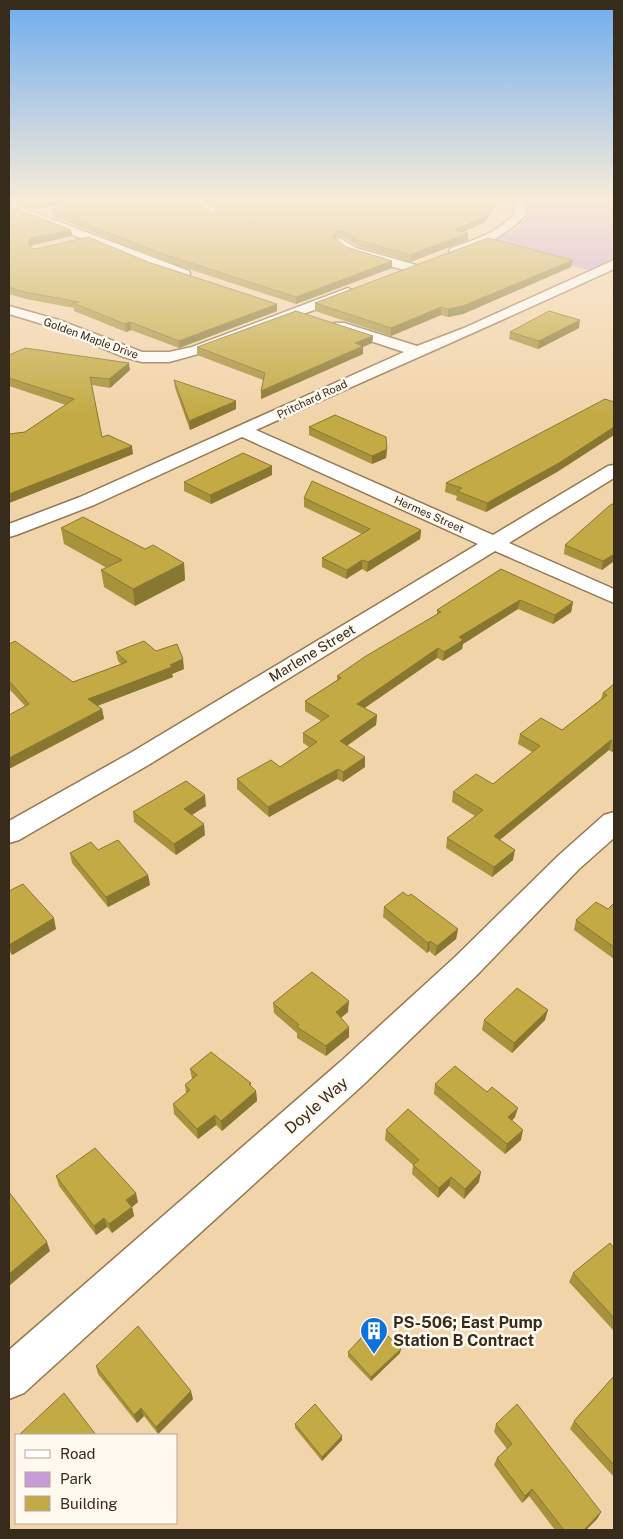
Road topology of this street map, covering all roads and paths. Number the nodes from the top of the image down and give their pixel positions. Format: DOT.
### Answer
graph roads {
  1 [pos="178,272"];
  2 [pos="401,272"];
  3 [pos="597,272"];
  4 [pos="390,276"];
  5 [pos="200,280"];
  6 [pos="363,286"];
  7 [pos="279,306"];
  8 [pos="9,310"];
  9 [pos="296,311"];
  10 [pos="417,351"];
  11 [pos="243,431"];
  12 [pos="614,470"];
  13 [pos="9,531"];
  14 [pos="494,543"];
  15 [pos="614,598"];
  16 [pos="614,822"];
  17 [pos="9,833"];
  18 [pos="9,1378"];
  1 -- 5 [label="street"];
  2 -- 4 [label="street"];
  3 -- 10 [label="street, Pritchard Road"];
  6 -- 9 [label="street, Golden Maple Drive"];
  7 -- 9 [label="street"];
  8 -- 9 [label="street, Golden Maple Drive"];
  9 -- 10 [label="street"];
  10 -- 11 [label="street, Pritchard Road"];
  11 -- 13 [label="street, Pritchard Road"];
  11 -- 14 [label="street, Hermes Street"];
  12 -- 14 [label="street, Marlene Street"];
  14 -- 15 [label="street, Hermes Street"];
  14 -- 17 [label="street, Marlene Street"];
  16 -- 18 [label="street, Doyle Way"];
}
